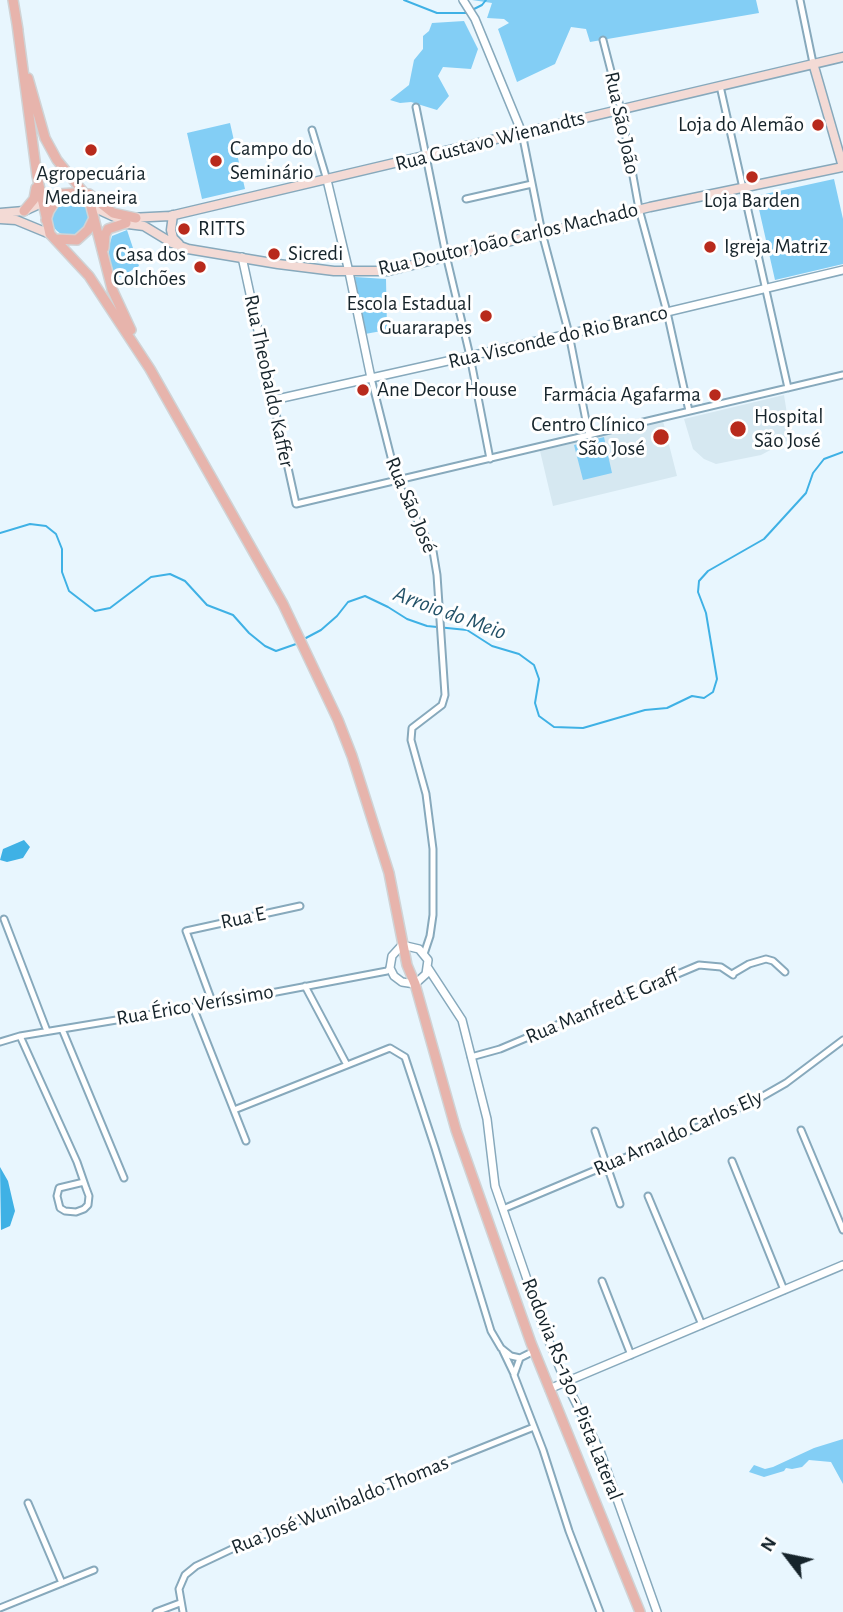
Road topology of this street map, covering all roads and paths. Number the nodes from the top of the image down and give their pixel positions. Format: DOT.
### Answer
graph roads {
  1 [pos="13,0"];
  2 [pos="800,0"];
  3 [pos="465,3"];
  4 [pos="17,24"];
  5 [pos="603,40"];
  6 [pos="843,57"];
  7 [pos="813,63"];
  8 [pos="720,86"];
  9 [pos="416,107"];
  10 [pos="621,110"];
  11 [pos="312,130"];
  12 [pos="522,133"];
  13 [pos="426,156"];
  14 [pos="843,167"];
  15 [pos="68,174"];
  16 [pos="37,176"];
  17 [pos="327,180"];
  18 [pos="532,184"];
  19 [pos="744,189"];
  20 [pos="60,194"];
  21 [pos="466,199"];
  22 [pos="42,204"];
  23 [pos="91,206"];
  24 [pos="639,209"];
  25 [pos="24,211"];
  26 [pos="173,215"];
  27 [pos="3,216"];
  28 [pos="94,218"];
  29 [pos="46,220"];
  30 [pos="132,222"];
  31 [pos="97,231"];
  32 [pos="542,233"];
  33 [pos="53,237"];
  34 [pos="77,240"];
  35 [pos="182,247"];
  36 [pos="446,255"];
  37 [pos="242,257"];
  38 [pos="104,263"];
  39 [pos="843,271"];
  40 [pos="349,272"];
  41 [pos="767,288"];
  42 [pos="667,313"];
  43 [pos="569,334"];
  44 [pos="470,356"];
  45 [pos="150,369"];
  46 [pos="843,375"];
  47 [pos="371,378"];
  48 [pos="789,388"];
  49 [pos="273,400"];
  50 [pos="689,411"];
  51 [pos="589,436"];
  52 [pos="490,459"];
  53 [pos="397,481"];
  54 [pos="300,906"];
  55 [pos="4,919"];
  56 [pos="402,945"];
  57 [pos="425,954"];
  58 [pos="390,968"];
  59 [pos="428,968"];
  60 [pos="785,972"];
  61 [pos="415,984"];
  62 [pos="305,986"];
  63 [pos="213,1004"];
  64 [pos="192,1007"];
  65 [pos="62,1029"];
  66 [pos="47,1031"];
  67 [pos="20,1036"];
  68 [pos="843,1040"];
  69 [pos="0,1042"];
  70 [pos="471,1057"];
  71 [pos="347,1065"];
  72 [pos="234,1110"];
  73 [pos="801,1130"];
  74 [pos="595,1131"];
  75 [pos="246,1141"];
  76 [pos="732,1161"];
  77 [pos="607,1165"];
  78 [pos="124,1178"];
  79 [pos="84,1182"];
  80 [pos="649,1196"];
  81 [pos="620,1204"];
  82 [pos="503,1209"];
  83 [pos="843,1230"];
  84 [pos="843,1265"];
  85 [pos="602,1281"];
  86 [pos="784,1290"];
  87 [pos="702,1325"];
  88 [pos="501,1348"];
  89 [pos="534,1351"];
  90 [pos="631,1355"];
  91 [pos="520,1358"];
  92 [pos="514,1375"];
  93 [pos="565,1381"];
  94 [pos="549,1389"];
  95 [pos="534,1427"];
  96 [pos="28,1503"];
  97 [pos="94,1570"];
  98 [pos="62,1583"];
  99 [pos="180,1603"];
  100 [pos="0,1608"];
  101 [pos="156,1612"];
  102 [pos="183,1612"];
  103 [pos="600,1612"];
  104 [pos="640,1612"];
  105 [pos="657,1612"];
  1 -- 4 [label="main road"];
  2 -- 7 [label="street"];
  3 -- 12 [label="street"];
  4 -- 15 [label="main road"];
  4 -- 16 [label="main road"];
  5 -- 10 [label="street, Rua São João"];
  6 -- 7 [label="main road, Rua Gustavo Wienandts"];
  7 -- 8 [label="main road, Rua Gustavo Wienandts"];
  7 -- 14 [label="main road"];
  8 -- 10 [label="main road, Rua Gustavo Wienandts"];
  8 -- 19 [label="street"];
  9 -- 13 [label="street"];
  10 -- 12 [label="main road, Rua Gustavo Wienandts"];
  10 -- 24 [label="street, Rua São João"];
  11 -- 17 [label="street, Rua São José"];
  12 -- 13 [label="main road, Rua Gustavo Wienandts"];
  12 -- 18 [label="street"];
  13 -- 17 [label="main road, Rua Gustavo Wienandts"];
  13 -- 36 [label="street"];
  14 -- 19 [label="main road, Rua Doutor João Carlos Machado"];
  15 -- 23 [label="main road"];
  15 -- 30 [label="main road"];
  16 -- 22 [label="main road"];
  16 -- 25 [label="main road"];
  17 -- 26 [label="main road, Rua Gustavo Wienandts"];
  17 -- 40 [label="street, Rua São José"];
  18 -- 21 [label="street"];
  18 -- 32 [label="street"];
  19 -- 24 [label="main road, Rua Doutor João Carlos Machado"];
  19 -- 41 [label="street"];
  20 -- 22 [label="main road"];
  20 -- 23 [label="main road"];
  20 -- 29 [label="main road"];
  22 -- 25 [label="main road"];
  22 -- 29 [label="main road"];
  23 -- 28 [label="main road"];
  23 -- 30 [label="main road"];
  24 -- 32 [label="main road, Rua Doutor João Carlos Machado"];
  24 -- 42 [label="street, Rua São João"];
  25 -- 27 [label="main road"];
  26 -- 30 [label="main road, Rua Gustavo Wienandts"];
  26 -- 35 [label="main road"];
  27 -- 33 [label="main road"];
  28 -- 31 [label="main road"];
  28 -- 34 [label="main road"];
  29 -- 33 [label="main road"];
  30 -- 31 [label="main road"];
  30 -- 35 [label="main road, Rua Doutor João Carlos Machado"];
  30 -- 38 [label="main road"];
  31 -- 34 [label="main road"];
  31 -- 38 [label="main road"];
  32 -- 36 [label="main road, Rua Doutor João Carlos Machado"];
  32 -- 43 [label="street"];
  33 -- 34 [label="main road"];
  33 -- 45 [label="main road"];
  35 -- 37 [label="main road, Rua Doutor João Carlos Machado"];
  36 -- 40 [label="main road, Rua Doutor João Carlos Machado"];
  36 -- 44 [label="street"];
  37 -- 40 [label="main road, Rua Doutor João Carlos Machado"];
  37 -- 49 [label="street, Rua Theobaldo Kaffer"];
  38 -- 45 [label="main road"];
  39 -- 41 [label="street, Rua Visconde do Rio Branco"];
  40 -- 47 [label="street, Rua São José"];
  41 -- 42 [label="street, Rua Visconde do Rio Branco"];
  41 -- 48 [label="street"];
  42 -- 43 [label="street, Rua Visconde do Rio Branco"];
  42 -- 50 [label="street, Rua São João"];
  43 -- 44 [label="street, Rua Visconde do Rio Branco"];
  43 -- 51 [label="street"];
  44 -- 47 [label="street, Rua Visconde do Rio Branco"];
  44 -- 52 [label="street"];
  45 -- 56 [label="main road"];
  46 -- 48 [label="street"];
  47 -- 49 [label="street, Rua Visconde do Rio Branco"];
  47 -- 53 [label="street, Rua São José"];
  48 -- 50 [label="street"];
  49 -- 53 [label="street, Rua Theobaldo Kaffer"];
  50 -- 51 [label="street"];
  51 -- 52 [label="street"];
  52 -- 53 [label="street"];
  53 -- 57 [label="street, Rua São José"];
  54 -- 63 [label="street, Rua E"];
  55 -- 66 [label="street"];
  56 -- 57 [label="street"];
  56 -- 58 [label="street"];
  56 -- 61 [label="main road"];
  57 -- 59 [label="street"];
  58 -- 61 [label="street"];
  58 -- 62 [label="street, Rua Érico Veríssimo"];
  59 -- 61 [label="street"];
  59 -- 70 [label="street, Rodovia RS-130 - Pista Lateral"];
  60 -- 70 [label="street, Rua Manfred E Graff"];
  61 -- 89 [label="main road"];
  62 -- 63 [label="street, Rua Érico Veríssimo"];
  62 -- 71 [label="street"];
  63 -- 64 [label="street, Rua Érico Veríssimo"];
  64 -- 65 [label="street, Rua Érico Veríssimo"];
  64 -- 72 [label="street"];
  65 -- 66 [label="street, Rua Érico Veríssimo"];
  65 -- 78 [label="street"];
  66 -- 67 [label="street, Rua Érico Veríssimo"];
  67 -- 69 [label="street, Rua Érico Veríssimo"];
  67 -- 79 [label="street"];
  68 -- 77 [label="street, Rua Arnaldo Carlos Ely"];
  70 -- 82 [label="street, Rodovia RS-130 - Pista Lateral"];
  71 -- 72 [label="street"];
  71 -- 88 [label="street"];
  72 -- 75 [label="street"];
  73 -- 83 [label="street"];
  74 -- 77 [label="street"];
  76 -- 86 [label="street"];
  77 -- 81 [label="street"];
  77 -- 82 [label="street, Rua Arnaldo Carlos Ely"];
  79 -- 79 [label="street"];
  80 -- 87 [label="street"];
  82 -- 93 [label="street, Rodovia RS-130 - Pista Lateral"];
  84 -- 86 [label="street"];
  85 -- 90 [label="street"];
  86 -- 87 [label="street"];
  87 -- 90 [label="street"];
  88 -- 91 [label="street"];
  88 -- 92 [label="street"];
  89 -- 91 [label="street"];
  89 -- 94 [label="main road"];
  90 -- 93 [label="street"];
  91 -- 92 [label="street"];
  92 -- 95 [label="street"];
  93 -- 94 [label="street"];
  93 -- 105 [label="street, Rodovia RS-130 - Pista Lateral"];
  94 -- 104 [label="main road"];
  95 -- 99 [label="street, Rua José Wunibaldo Thomas"];
  95 -- 103 [label="street"];
  96 -- 98 [label="street"];
  97 -- 98 [label="street"];
  98 -- 100 [label="street"];
  99 -- 101 [label="street"];
  99 -- 102 [label="street"];
}
